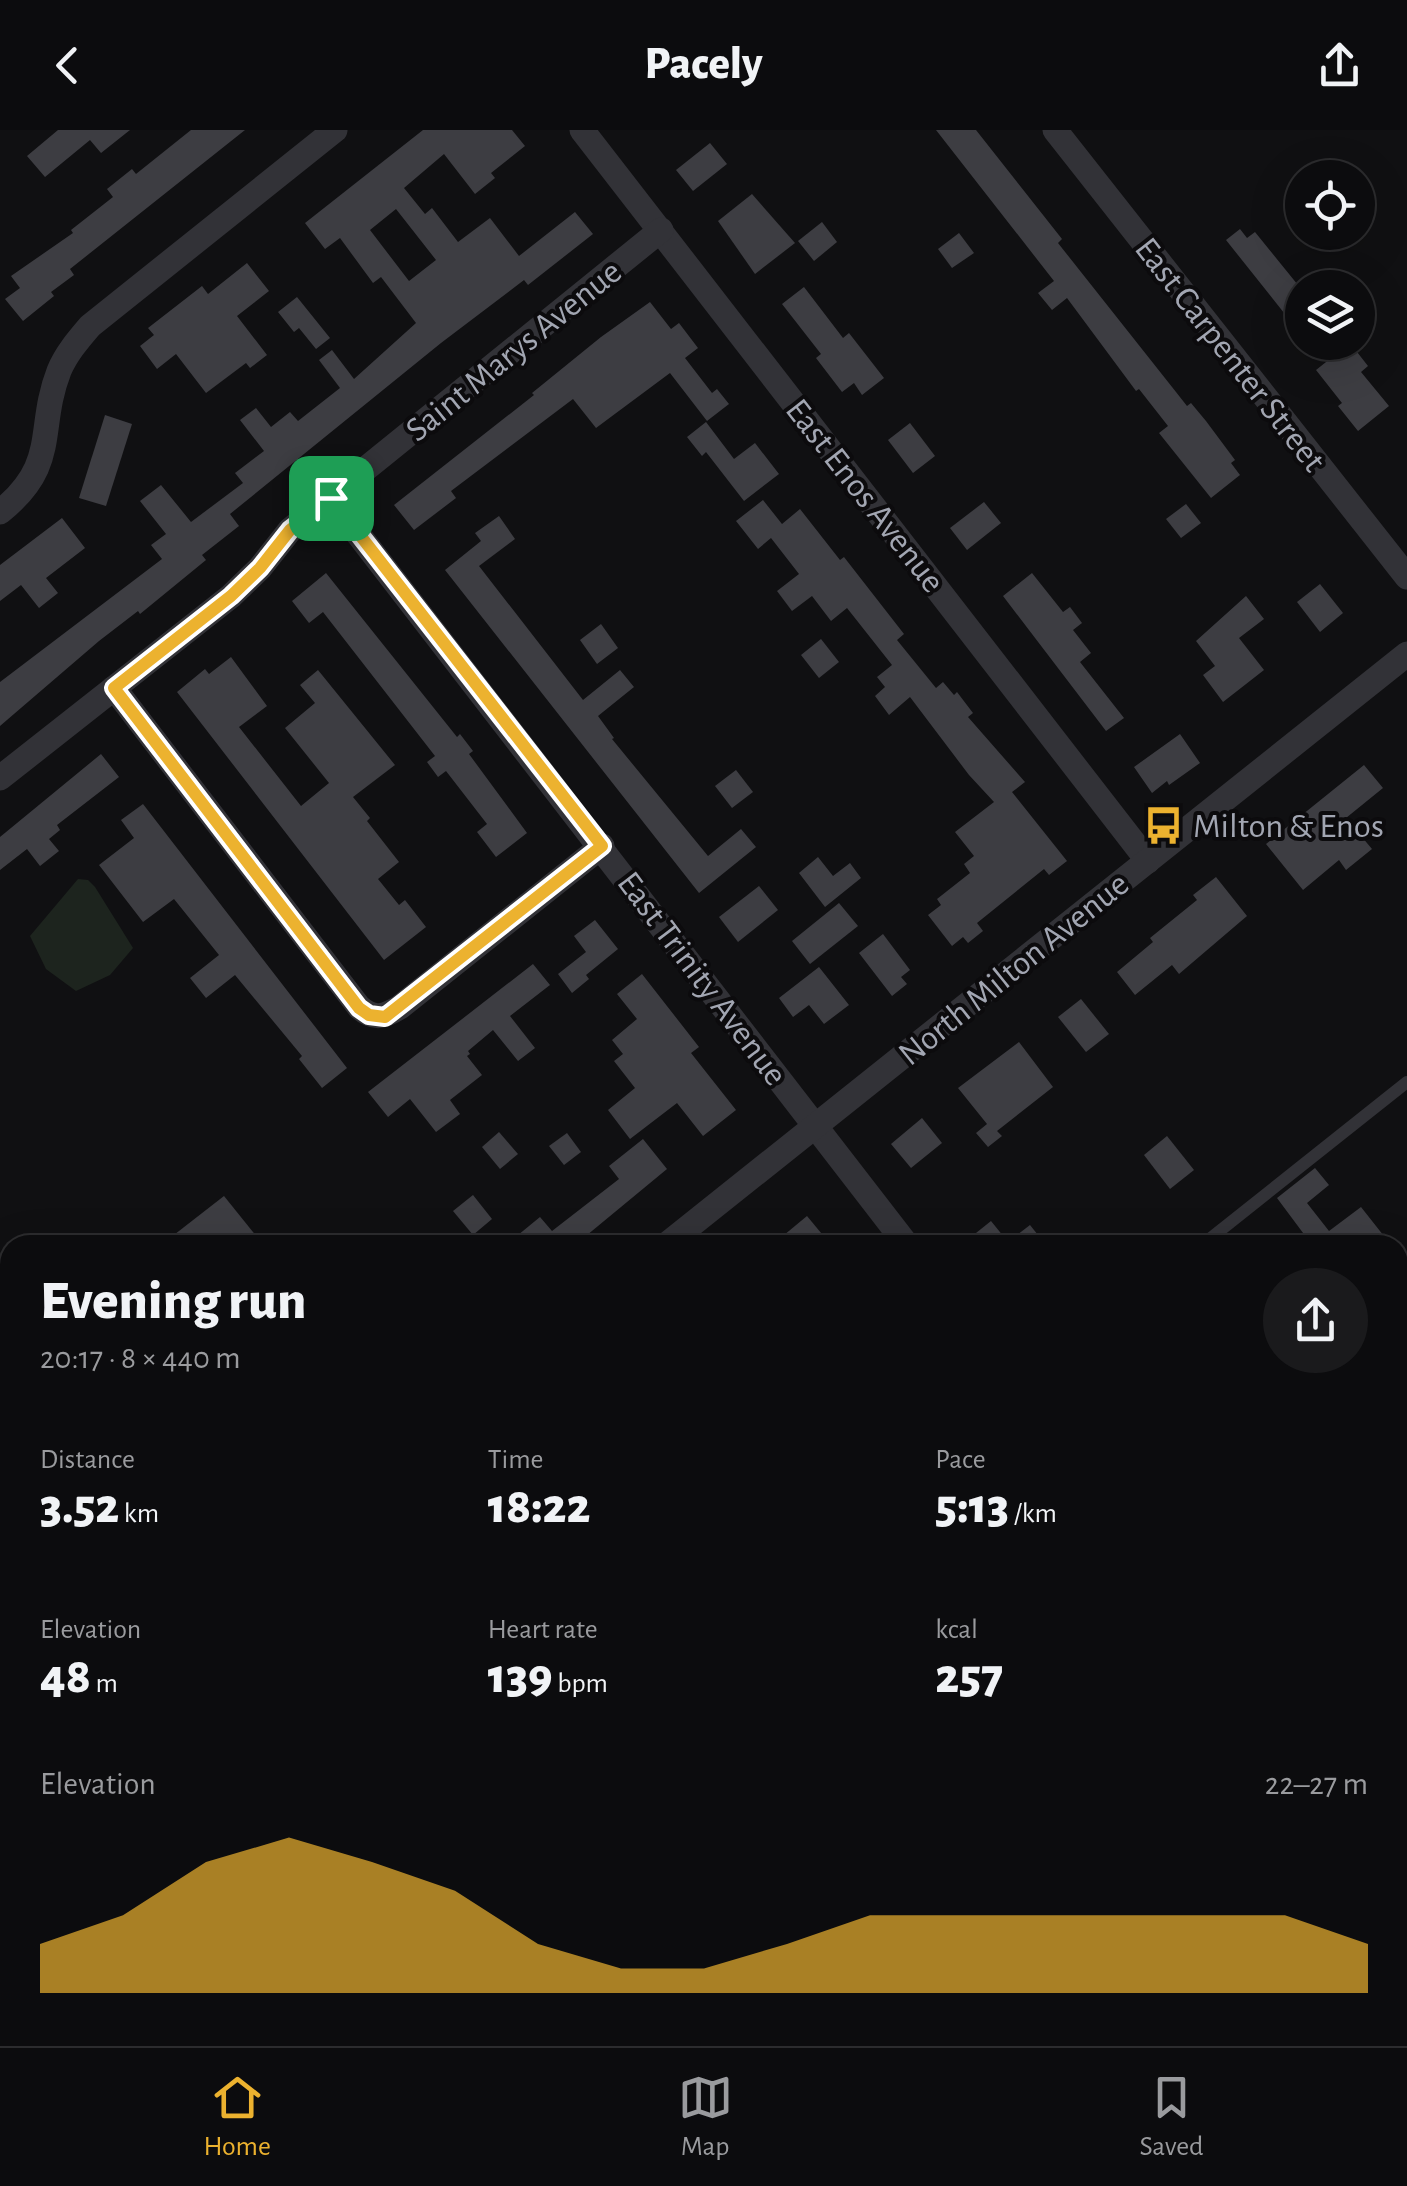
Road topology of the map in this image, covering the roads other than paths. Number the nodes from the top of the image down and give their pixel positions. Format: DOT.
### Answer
graph roads {
  1 [pos="334,130"];
  2 [pos="582,130"];
  3 [pos="1055,130"];
  4 [pos="661,230"];
  5 [pos="331,498"];
  6 [pos="0,512"];
  7 [pos="1407,577"];
  8 [pos="1407,654"];
  9 [pos="114,688"];
  10 [pos="0,778"];
  11 [pos="602,846"];
  12 [pos="1148,860"];
  13 [pos="1407,1082"];
  14 [pos="816,1126"];
  15 [pos="679,1235"];
  16 [pos="900,1235"];
  17 [pos="1215,1235"];
  1 -- 6 [label="street"];
  2 -- 4 [label="street, East Enos Avenue"];
  3 -- 7 [label="street, East Carpenter Street"];
  4 -- 5 [label="street, Saint Marys Avenue"];
  4 -- 12 [label="street, East Enos Avenue"];
  5 -- 9 [label="street, Saint Marys Avenue"];
  5 -- 11 [label="street, East Trinity Avenue"];
  8 -- 12 [label="street, North Milton Avenue"];
  9 -- 10 [label="street, Saint Marys Avenue"];
  9 -- 11 [label="street"];
  11 -- 14 [label="street, East Trinity Avenue"];
  12 -- 14 [label="street, North Milton Avenue"];
  13 -- 17 [label="lane"];
  14 -- 15 [label="street, North Milton Avenue"];
  14 -- 16 [label="street"];
}
